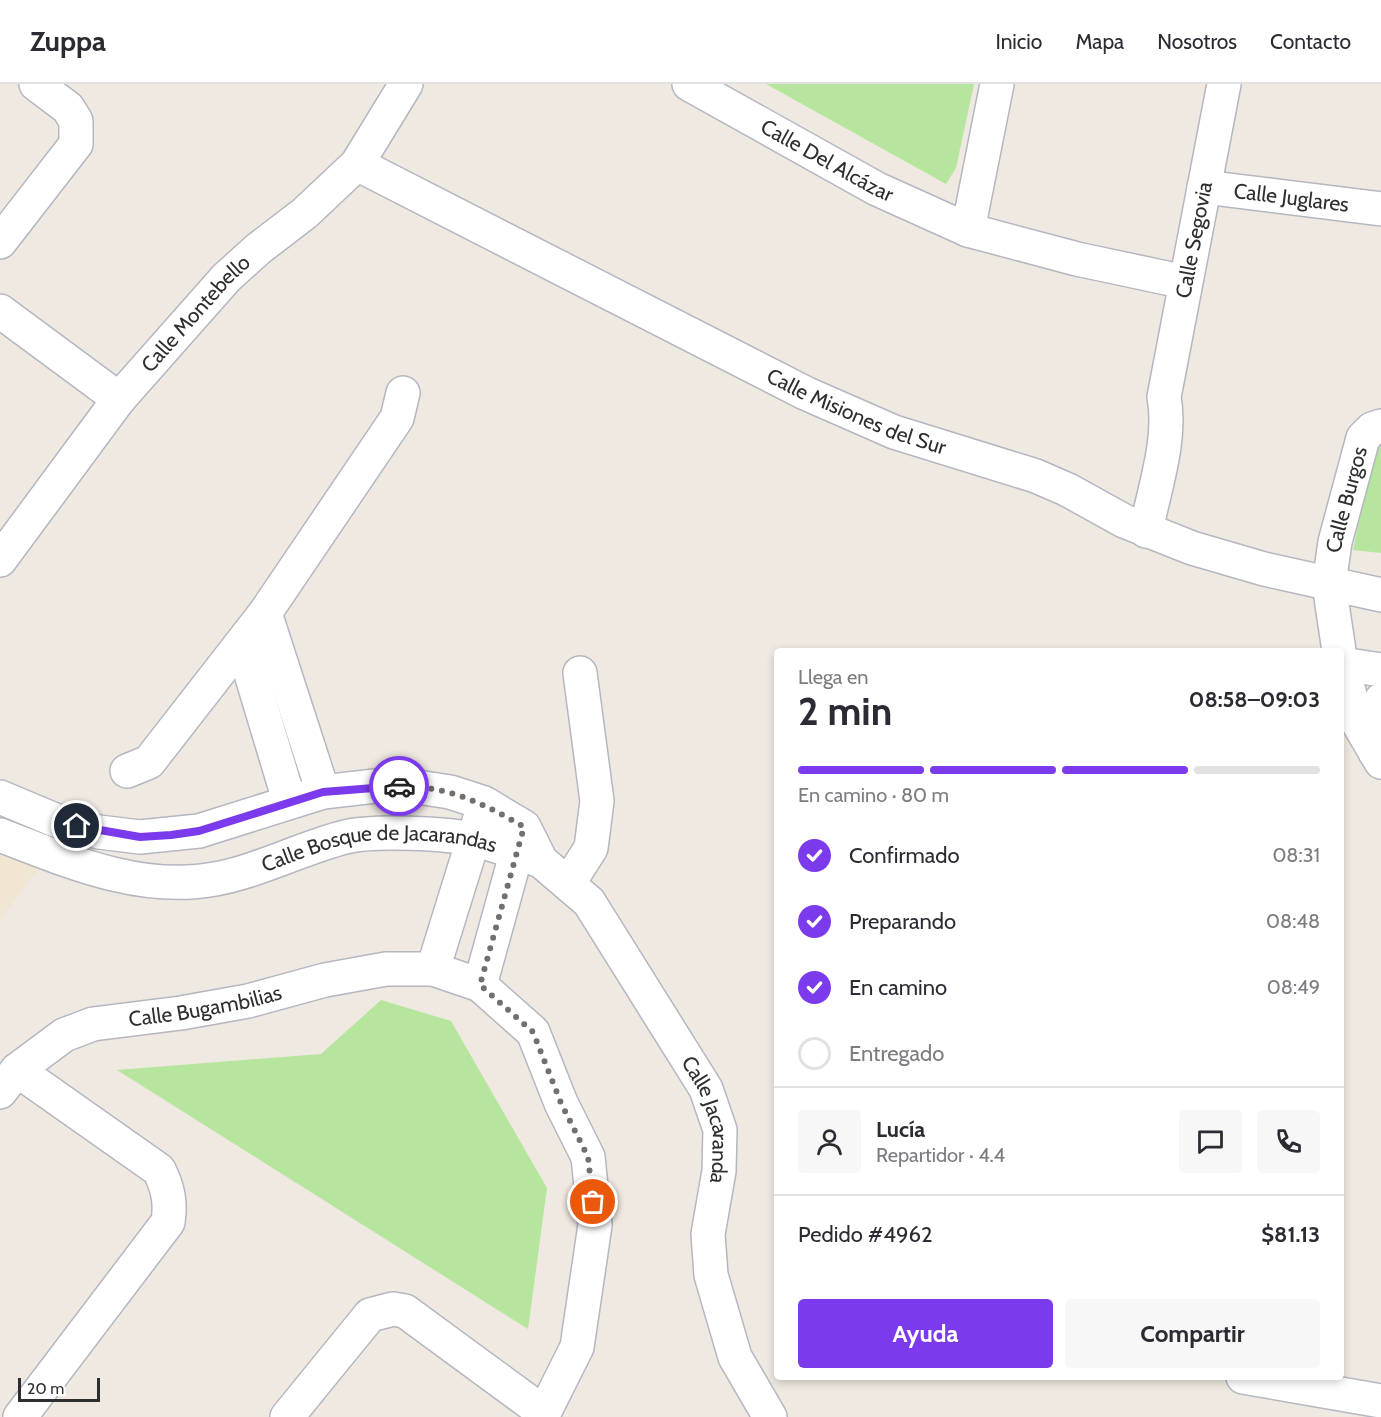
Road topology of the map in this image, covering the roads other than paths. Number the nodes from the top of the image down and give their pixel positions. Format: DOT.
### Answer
graph roads {
  1 [pos="36,84"];
  2 [pos="406,84"];
  3 [pos="689,84"];
  4 [pos="997,84"];
  5 [pos="1224,84"];
  6 [pos="357,164"];
  7 [pos="1204,187"];
  8 [pos="1381,208"];
  9 [pos="968,230"];
  10 [pos="0,242"];
  11 [pos="1185,282"];
  12 [pos="0,311"];
  13 [pos="403,393"];
  14 [pos="119,399"];
  15 [pos="1381,426"];
  16 [pos="1135,526"];
  17 [pos="0,560"];
  18 [pos="1329,584"];
  19 [pos="1381,595"];
  20 [pos="265,613"];
  21 [pos="242,644"];
  22 [pos="1339,648"];
  23 [pos="1344,664"];
  24 [pos="1381,670"];
  25 [pos="580,673"];
  26 [pos="1344,675"];
  27 [pos="1381,700"];
  28 [pos="1378,757"];
  29 [pos="127,771"];
  30 [pos="323,792"];
  31 [pos="0,797"];
  32 [pos="290,801"];
  33 [pos="484,803"];
  34 [pos="0,835"];
  35 [pos="474,839"];
  36 [pos="527,847"];
  37 [pos="568,884"];
  38 [pos="433,969"];
  39 [pos="480,985"];
  40 [pos="8,1081"];
  41 [pos="1260,1380"];
  42 [pos="1381,1401"];
  43 [pos="543,1415"];
  44 [pos="20,1417"];
  45 [pos="287,1417"];
  46 [pos="770,1417"];
  1 -- 10 [label="street"];
  2 -- 6 [label="street, Calle Montebello"];
  3 -- 9 [label="street, Calle Del Alcázar"];
  4 -- 9 [label="street"];
  5 -- 7 [label="street, Calle Segovia"];
  6 -- 14 [label="street, Calle Montebello"];
  6 -- 16 [label="street, Calle Misiones del Sur"];
  7 -- 8 [label="street, Calle Juglares"];
  7 -- 11 [label="street, Calle Segovia"];
  9 -- 11 [label="street, Calle Del Alcázar"];
  11 -- 16 [label="street, Calle Segovia"];
  12 -- 14 [label="street"];
  13 -- 20 [label="street"];
  14 -- 17 [label="street, Calle Montebello"];
  15 -- 18 [label="street, Calle Burgos"];
  16 -- 18 [label="street, Calle Misiones del Sur"];
  18 -- 19 [label="street, Calle Misiones del Sur"];
  18 -- 22 [label="street, Calle Burgos"];
  20 -- 21 [label="street"];
  20 -- 30 [label="street"];
  21 -- 29 [label="street"];
  21 -- 32 [label="street"];
  23 -- 24 [label="street"];
  25 -- 37 [label="street"];
  26 -- 28 [label="street"];
  27 -- 28 [label="street"];
  30 -- 32 [label="street, Calle Bosque de Jacarandas"];
  30 -- 33 [label="street, Calle Bosque de Jacarandas"];
  31 -- 32 [label="street, Calle Bosque de Jacarandas"];
  33 -- 35 [label="street"];
  33 -- 36 [label="street, Calle Bosque de Jacarandas"];
  34 -- 35 [label="street, Calle Bosque de Jacarandas"];
  35 -- 36 [label="street, Calle Bosque de Jacarandas"];
  35 -- 38 [label="street"];
  36 -- 37 [label="street, Calle Jacaranda"];
  36 -- 39 [label="street"];
  37 -- 46 [label="street, Calle Jacaranda"];
  38 -- 39 [label="street, Calle Bugambilias"];
  38 -- 40 [label="street, Calle Bugambilias"];
  39 -- 43 [label="street"];
  40 -- 44 [label="street"];
  41 -- 42 [label="street"];
  43 -- 45 [label="street"];
}
